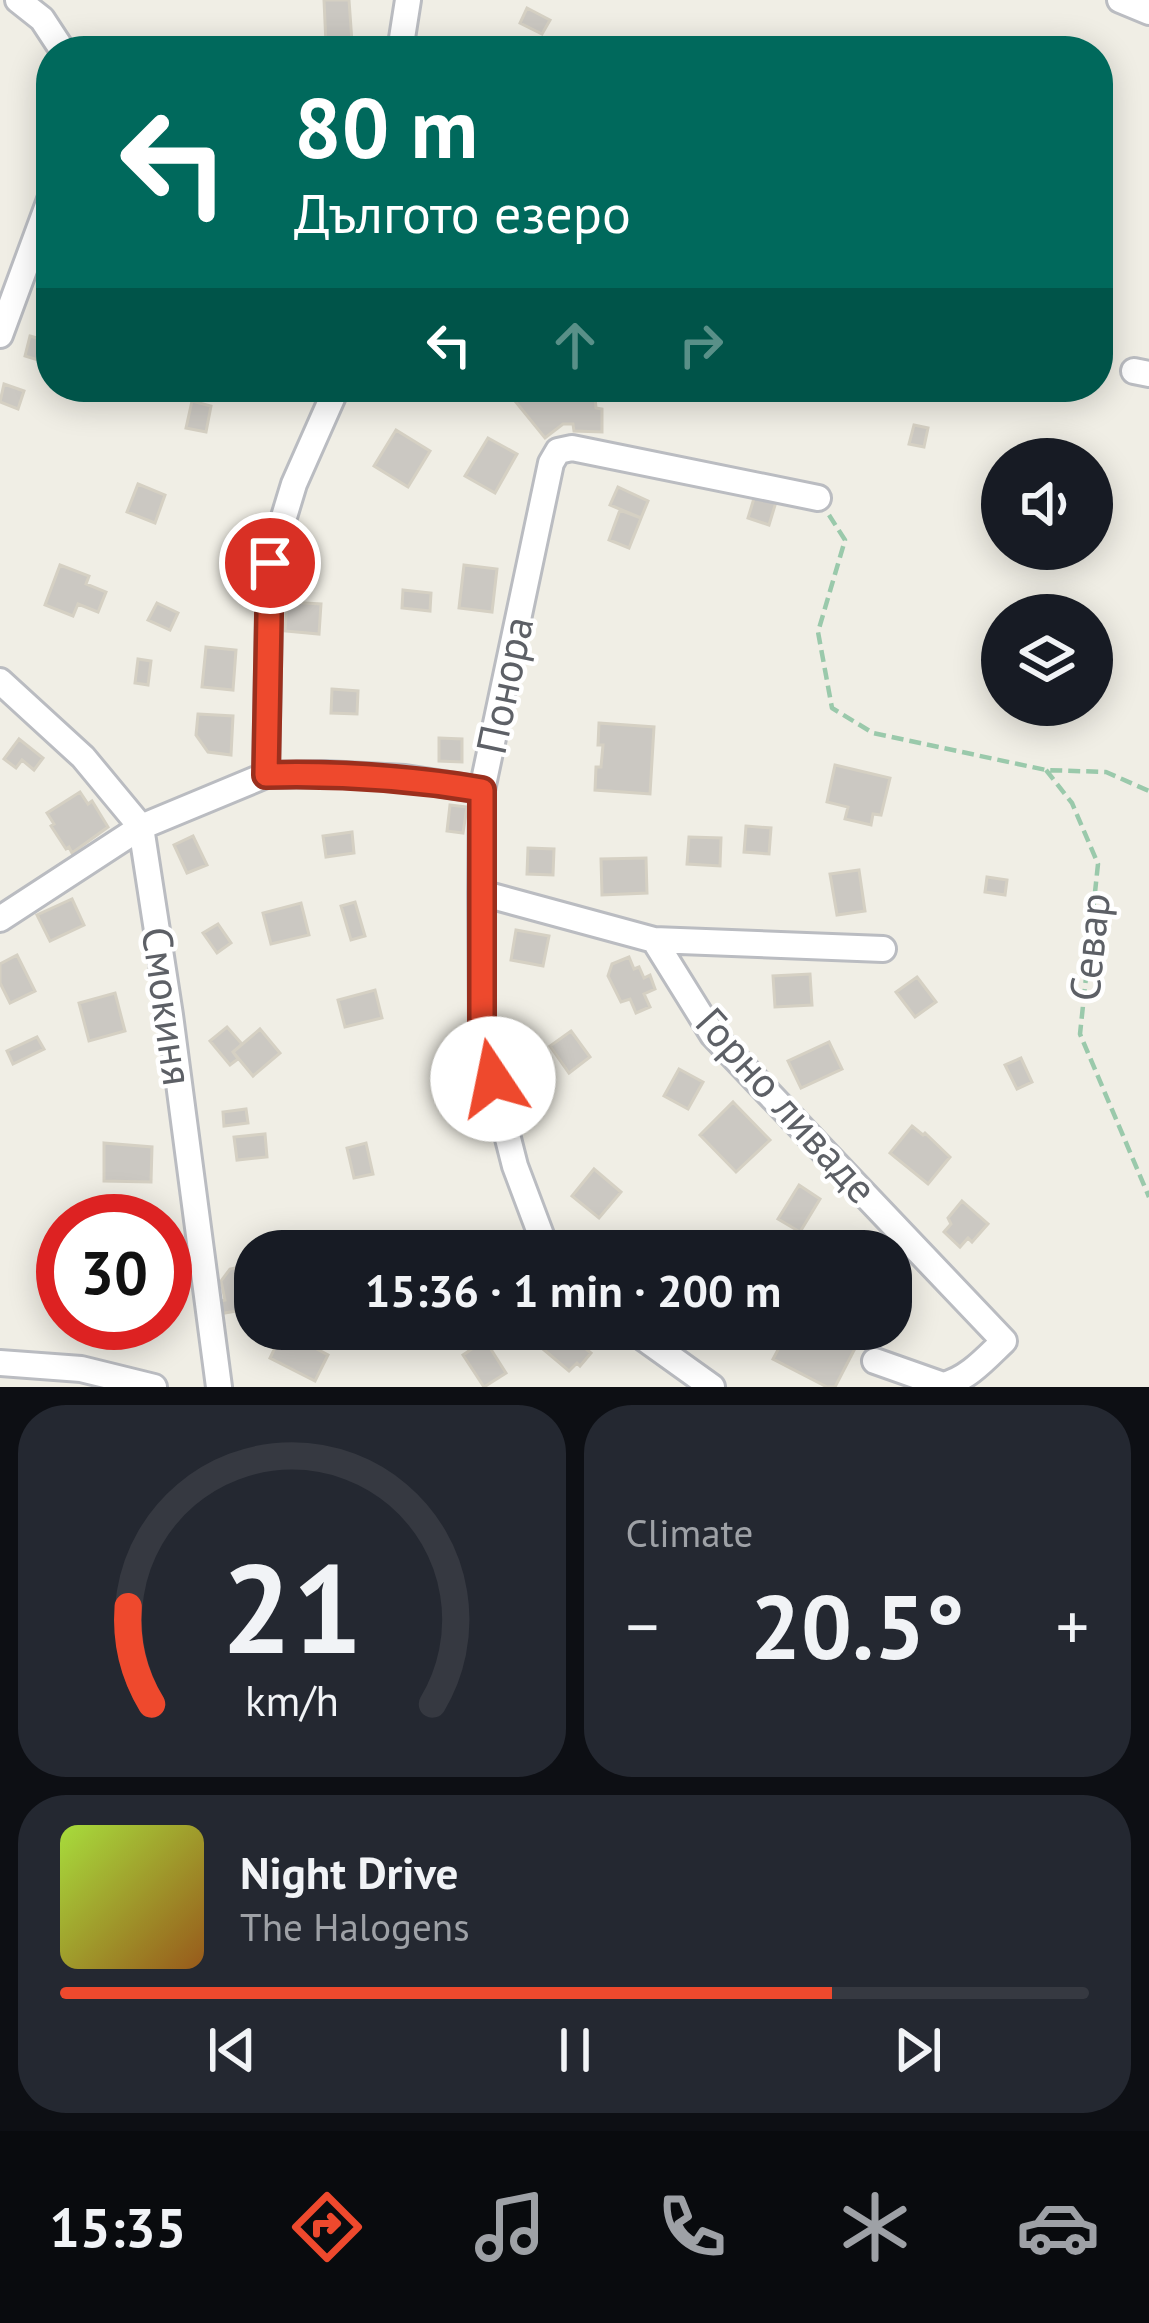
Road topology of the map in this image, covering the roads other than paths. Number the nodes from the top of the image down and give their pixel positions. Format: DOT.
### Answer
graph roads {
  1 [pos="18,0"];
  2 [pos="408,0"];
  3 [pos="1120,0"];
  4 [pos="1149,12"];
  5 [pos="54,36"];
  6 [pos="402,36"];
  7 [pos="36,232"];
  8 [pos="5,305"];
  9 [pos="0,335"];
  10 [pos="330,402"];
  11 [pos="818,498"];
  12 [pos="0,681"];
  13 [pos="266,775"];
  14 [pos="482,790"];
  15 [pos="141,827"];
  16 [pos="482,893"];
  17 [pos="0,919"];
  18 [pos="654,940"];
  19 [pos="883,949"];
  20 [pos="539,1230"];
  21 [pos="661,1350"];
  22 [pos="875,1360"];
  23 [pos="0,1363"];
  24 [pos="154,1387"];
  25 [pos="219,1387"];
  26 [pos="712,1387"];
  1 -- 5 [label="street"];
  2 -- 6 [label="street"];
  3 -- 4 [label="street"];
  7 -- 8 [label="street"];
  8 -- 9 [label="street"];
  10 -- 13 [label="street"];
  11 -- 14 [label="street, Понора"];
  12 -- 15 [label="street"];
  13 -- 14 [label="street"];
  13 -- 15 [label="street"];
  14 -- 16 [label="street, Понора"];
  15 -- 17 [label="street"];
  15 -- 25 [label="street, Смокиня"];
  16 -- 18 [label="street"];
  16 -- 20 [label="street, Понора"];
  18 -- 19 [label="street"];
  18 -- 22 [label="street, Горно ливаде"];
  21 -- 26 [label="street"];
  23 -- 24 [label="street"];
}
